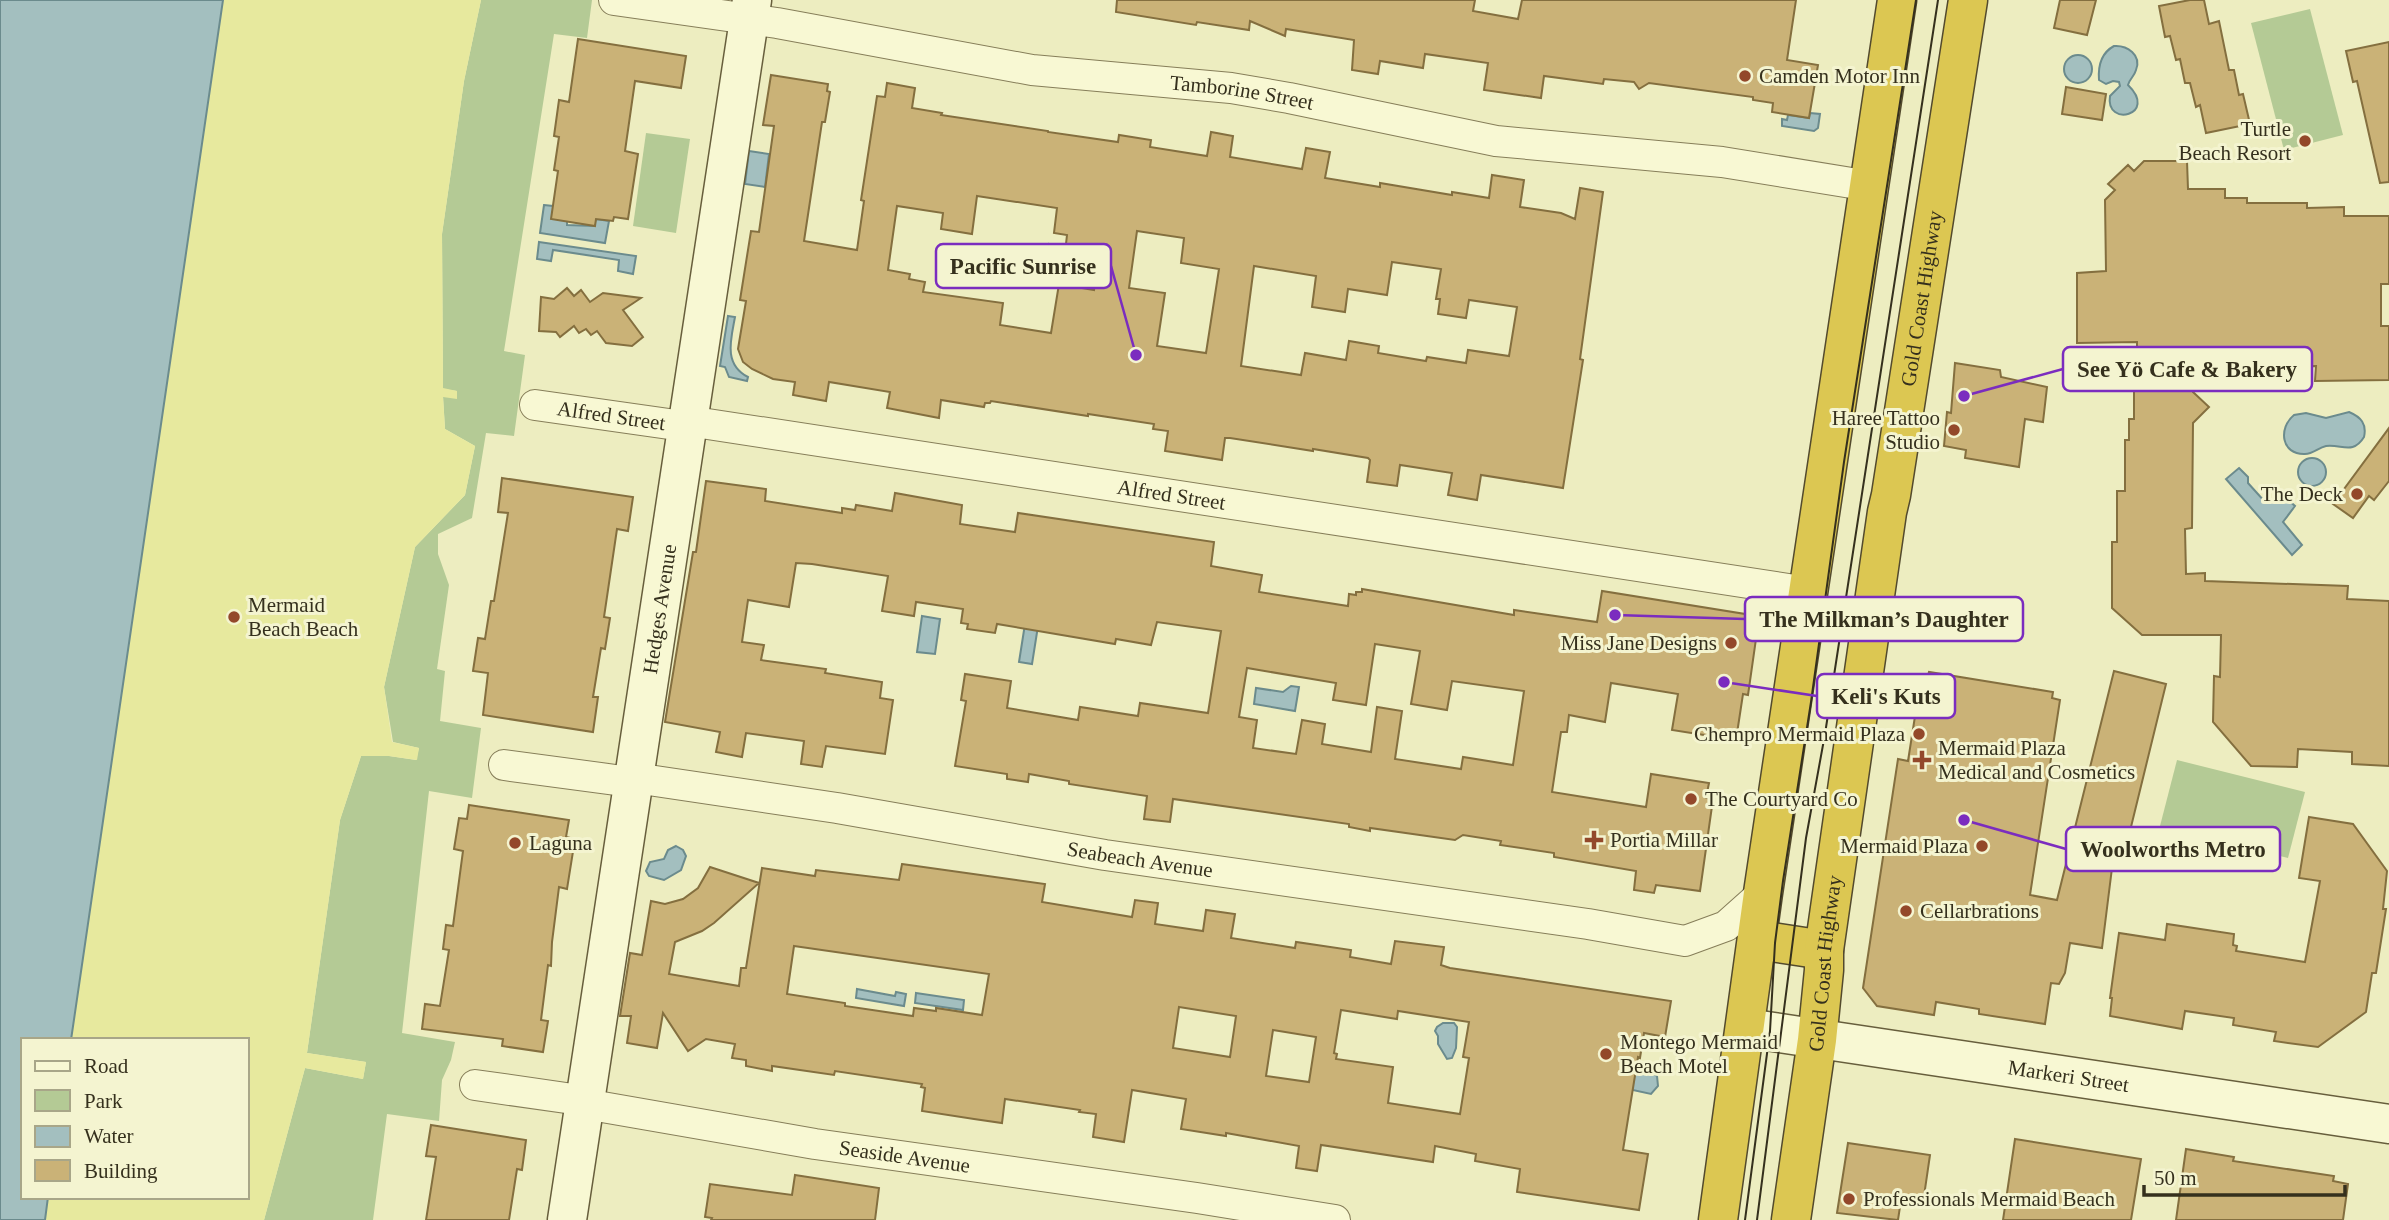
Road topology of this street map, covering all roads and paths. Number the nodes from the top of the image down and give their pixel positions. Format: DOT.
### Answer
graph roads {
  1 [pos="614,0"];
  2 [pos="1897,0"];
  3 [pos="1968,0"];
  4 [pos="750,10"];
  5 [pos="1870,186"];
  6 [pos="535,405"];
  7 [pos="688,421"];
  8 [pos="1808,592"];
  9 [pos="504,765"];
  10 [pos="635,778"];
  11 [pos="1763,893"];
  12 [pos="1758,940"];
  13 [pos="1824,950"];
  14 [pos="1746,1028"];
  15 [pos="1817,1040"];
  16 [pos="475,1085"];
  17 [pos="585,1104"];
  18 [pos="2389,1124"];
  19 [pos="567,1220"];
  20 [pos="1335,1220"];
  21 [pos="1718,1220"];
  22 [pos="1791,1220"];
  1 -- 4 [label="street, Tamborine Street"];
  2 -- 5 [label="highway"];
  3 -- 13 [label="highway, Gold Coast Highway"];
  4 -- 5 [label="street, Tamborine Street"];
  4 -- 7 [label="street, Hedges Avenue"];
  5 -- 8 [label="highway"];
  6 -- 7 [label="street, Alfred Street"];
  7 -- 8 [label="street, Alfred Street"];
  7 -- 10 [label="street, Hedges Avenue"];
  8 -- 11 [label="highway"];
  9 -- 10 [label="street, Seabeach Avenue"];
  10 -- 11 [label="street, Seabeach Avenue"];
  10 -- 17 [label="street, Hedges Avenue"];
  11 -- 12 [label="highway"];
  12 -- 13 [label="highway"];
  12 -- 14 [label="highway"];
  13 -- 15 [label="highway, Gold Coast Highway"];
  14 -- 15 [label="street, Markeri Street"];
  14 -- 21 [label="highway"];
  15 -- 18 [label="street, Markeri Street"];
  15 -- 22 [label="highway, Gold Coast Highway"];
  16 -- 17 [label="street, Seaside Avenue"];
  17 -- 19 [label="street, Hedges Avenue"];
  17 -- 20 [label="street, Seaside Avenue"];
}
